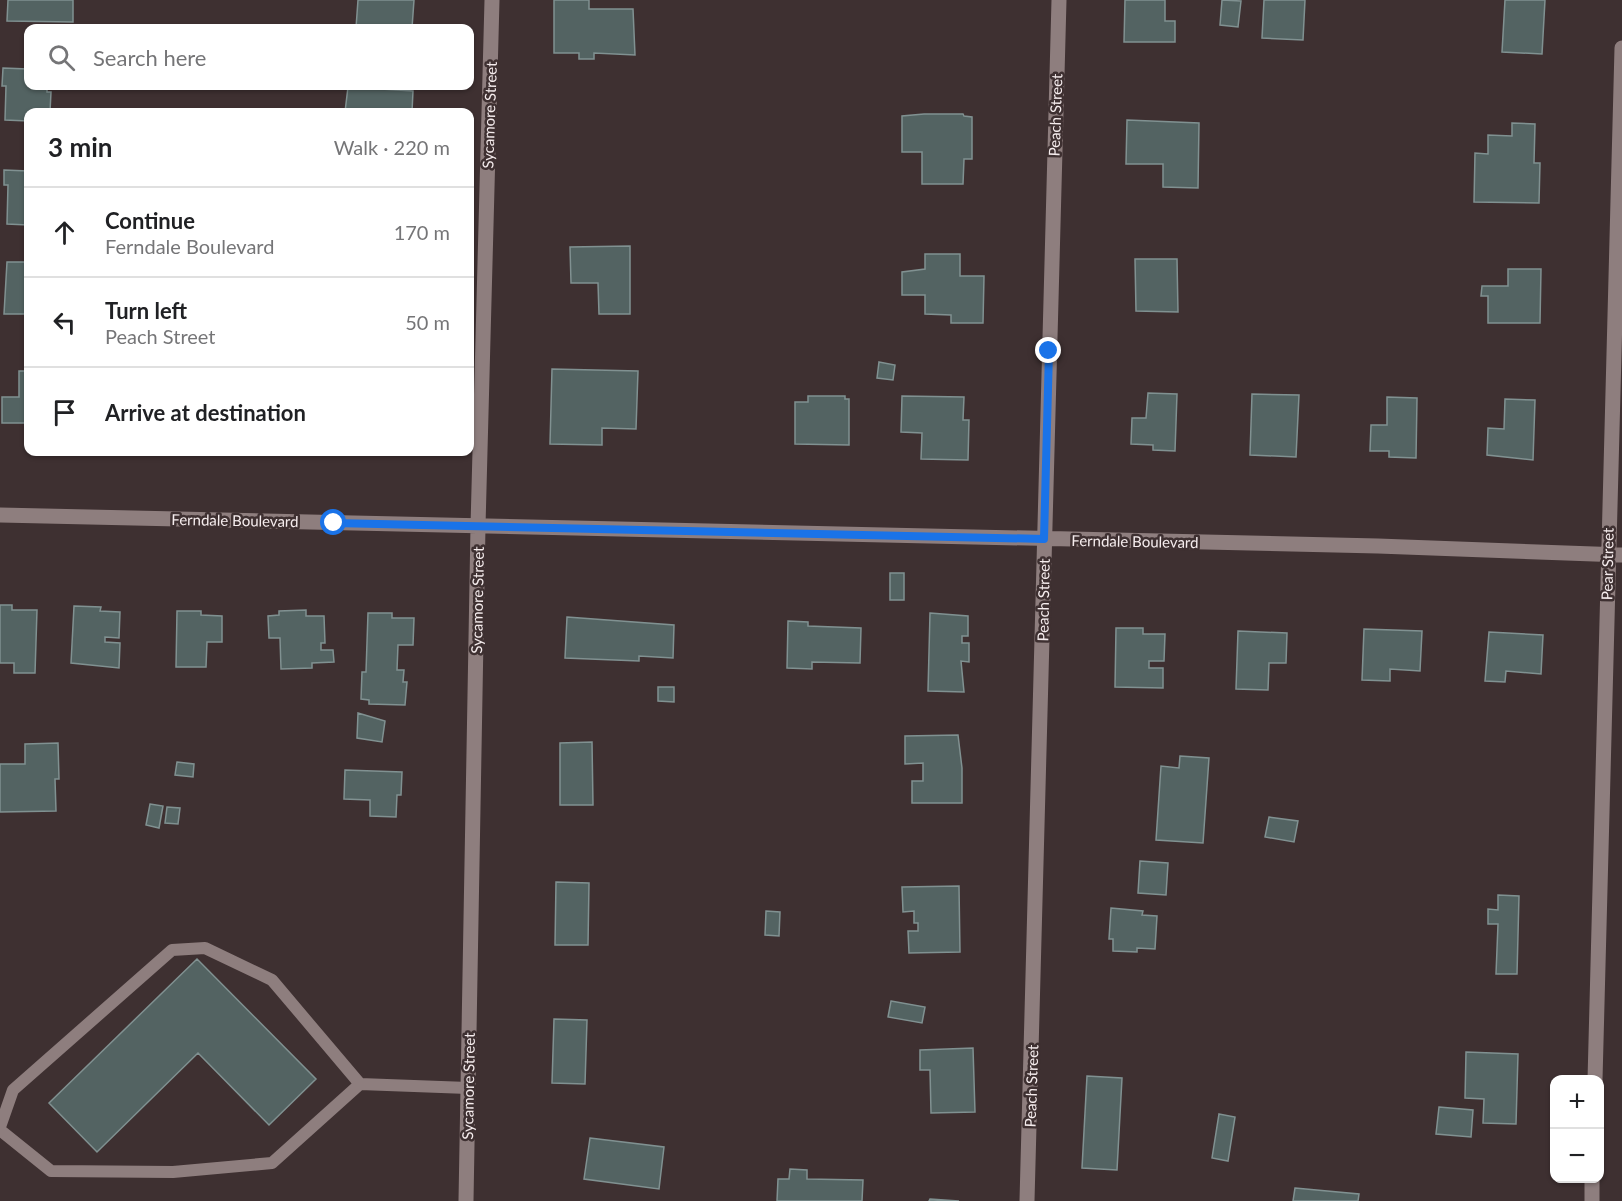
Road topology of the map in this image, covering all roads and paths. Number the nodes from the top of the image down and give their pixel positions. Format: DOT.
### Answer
graph roads {
  1 [pos="492,0"];
  2 [pos="1059,0"];
  3 [pos="1622,48"];
  4 [pos="0,515"];
  5 [pos="478,526"];
  6 [pos="1044,539"];
  7 [pos="1614,555"];
  8 [pos="1595,1075"];
  9 [pos="360,1084"];
  10 [pos="468,1088"];
  11 [pos="0,1128"];
  12 [pos="1592,1183"];
  13 [pos="466,1201"];
  14 [pos="1027,1201"];
  15 [pos="1592,1201"];
  1 -- 5 [label="street, Sycamore Street"];
  2 -- 6 [label="street, Peach Street"];
  3 -- 7 [label="street, Pear Street"];
  4 -- 5 [label="street, Ferndale Boulevard"];
  5 -- 6 [label="street, Ferndale Boulevard"];
  5 -- 10 [label="street, Sycamore Street"];
  6 -- 7 [label="street, Ferndale Boulevard"];
  6 -- 14 [label="street, Peach Street"];
  7 -- 8 [label="street, Pear Street"];
  9 -- 10 [label="lane"];
  9 -- 11 [label="lane"];
  9 -- 11 [label="lane"];
  10 -- 13 [label="street, Sycamore Street"];
  12 -- 15 [label="street"];
}
